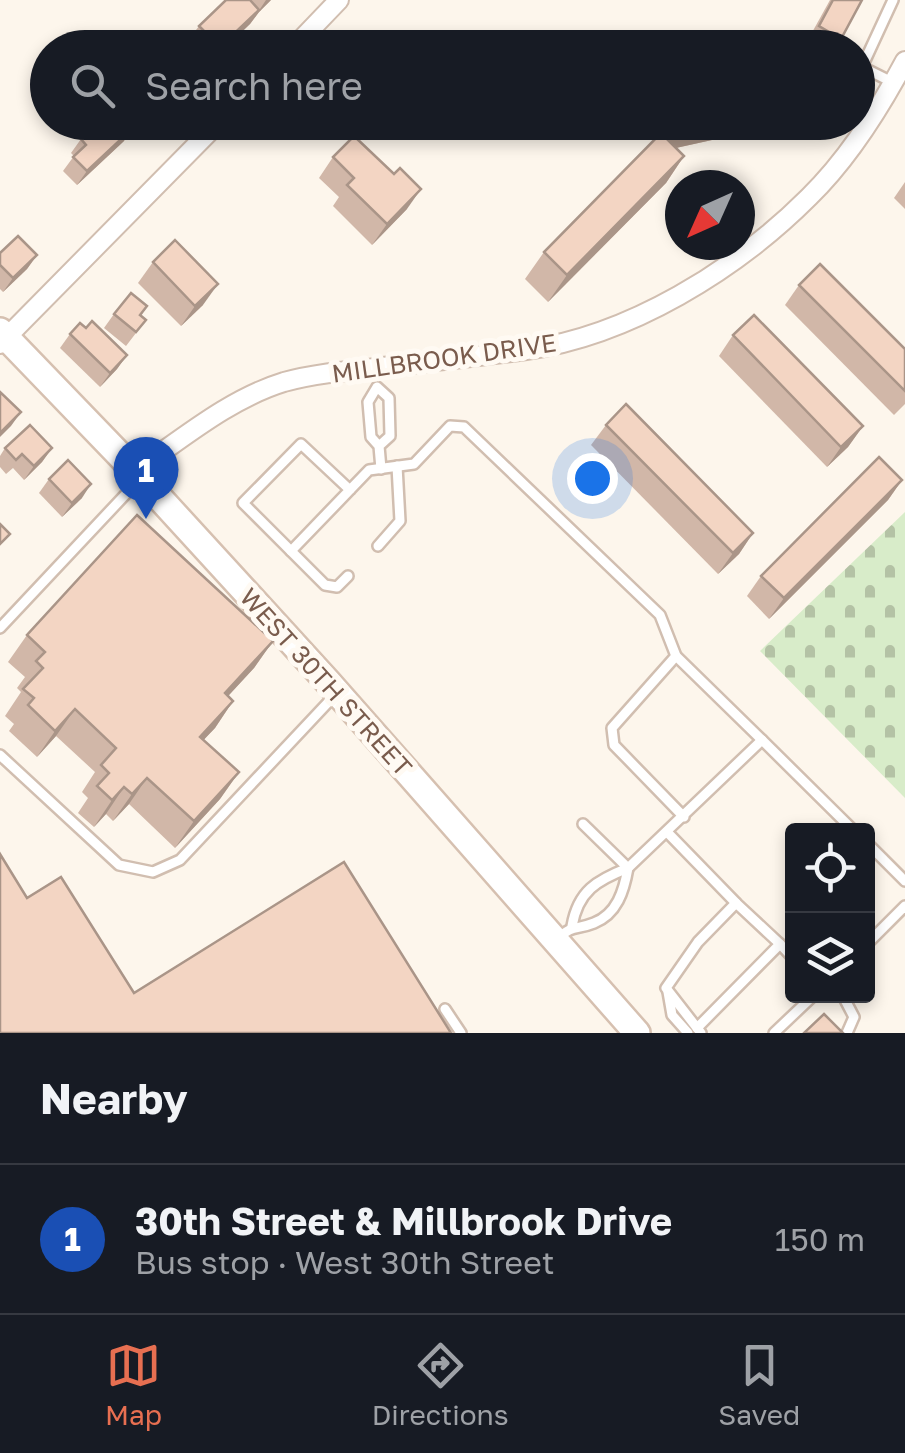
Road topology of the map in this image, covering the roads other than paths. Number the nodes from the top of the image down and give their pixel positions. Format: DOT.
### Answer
graph roads {
  1 [pos="340,0"];
  2 [pos="893,0"];
  3 [pos="311,30"];
  4 [pos="875,39"];
  5 [pos="905,61"];
  6 [pos="875,73"];
  7 [pos="894,82"];
  8 [pos="875,110"];
  9 [pos="201,140"];
  10 [pos="855,140"];
  11 [pos="2,338"];
  12 [pos="377,378"];
  13 [pos="380,446"];
  14 [pos="397,466"];
  15 [pos="380,469"];
  16 [pos="138,475"];
  17 [pos="350,490"];
  18 [pos="378,546"];
  19 [pos="291,551"];
  20 [pos="348,576"];
  21 [pos="0,628"];
  22 [pos="676,656"];
  23 [pos="337,693"];
  24 [pos="762,740"];
  25 [pos="0,755"];
  26 [pos="684,817"];
  27 [pos="847,823"];
  28 [pos="583,824"];
  29 [pos="667,832"];
  30 [pos="875,851"];
  31 [pos="628,868"];
  32 [pos="905,881"];
  33 [pos="736,903"];
  34 [pos="905,906"];
  35 [pos="564,934"];
  36 [pos="875,936"];
  37 [pos="780,944"];
  38 [pos="785,949"];
  39 [pos="806,1003"];
  40 [pos="846,1003"];
  41 [pos="445,1009"];
  42 [pos="696,1032"];
  43 [pos="460,1033"];
  44 [pos="636,1033"];
  45 [pos="774,1033"];
  46 [pos="847,1033"];
  1 -- 3 [label="street"];
  2 -- 4 [label="lane"];
  5 -- 7 [label="street, MILLBROOK DRIVE"];
  6 -- 7 [label="lane"];
  7 -- 8 [label="street, MILLBROOK DRIVE"];
  9 -- 11 [label="street"];
  10 -- 12 [label="street, MILLBROOK DRIVE"];
  11 -- 16 [label="street, WEST 30TH STREET"];
  12 -- 13 [label="lane"];
  12 -- 13 [label="lane"];
  12 -- 16 [label="street, MILLBROOK DRIVE"];
  13 -- 15 [label="lane"];
  14 -- 15 [label="lane"];
  14 -- 18 [label="lane"];
  14 -- 22 [label="lane"];
  15 -- 17 [label="lane"];
  16 -- 21 [label="lane"];
  16 -- 23 [label="street, WEST 30TH STREET"];
  17 -- 19 [label="lane"];
  17 -- 19 [label="lane"];
  19 -- 20 [label="lane"];
  22 -- 24 [label="lane"];
  22 -- 26 [label="lane"];
  23 -- 25 [label="lane"];
  23 -- 35 [label="street, WEST 30TH STREET"];
  24 -- 26 [label="lane"];
  24 -- 27 [label="lane"];
  26 -- 29 [label="lane"];
  28 -- 31 [label="lane"];
  29 -- 31 [label="lane"];
  29 -- 33 [label="lane"];
  30 -- 32 [label="lane"];
  31 -- 35 [label="lane"];
  31 -- 35 [label="lane"];
  33 -- 37 [label="lane"];
  33 -- 42 [label="lane"];
  34 -- 36 [label="lane"];
  35 -- 44 [label="street, WEST 30TH STREET"];
  37 -- 38 [label="lane"];
  37 -- 42 [label="lane"];
  39 -- 45 [label="lane"];
  40 -- 46 [label="lane"];
  41 -- 43 [label="lane"];
}
